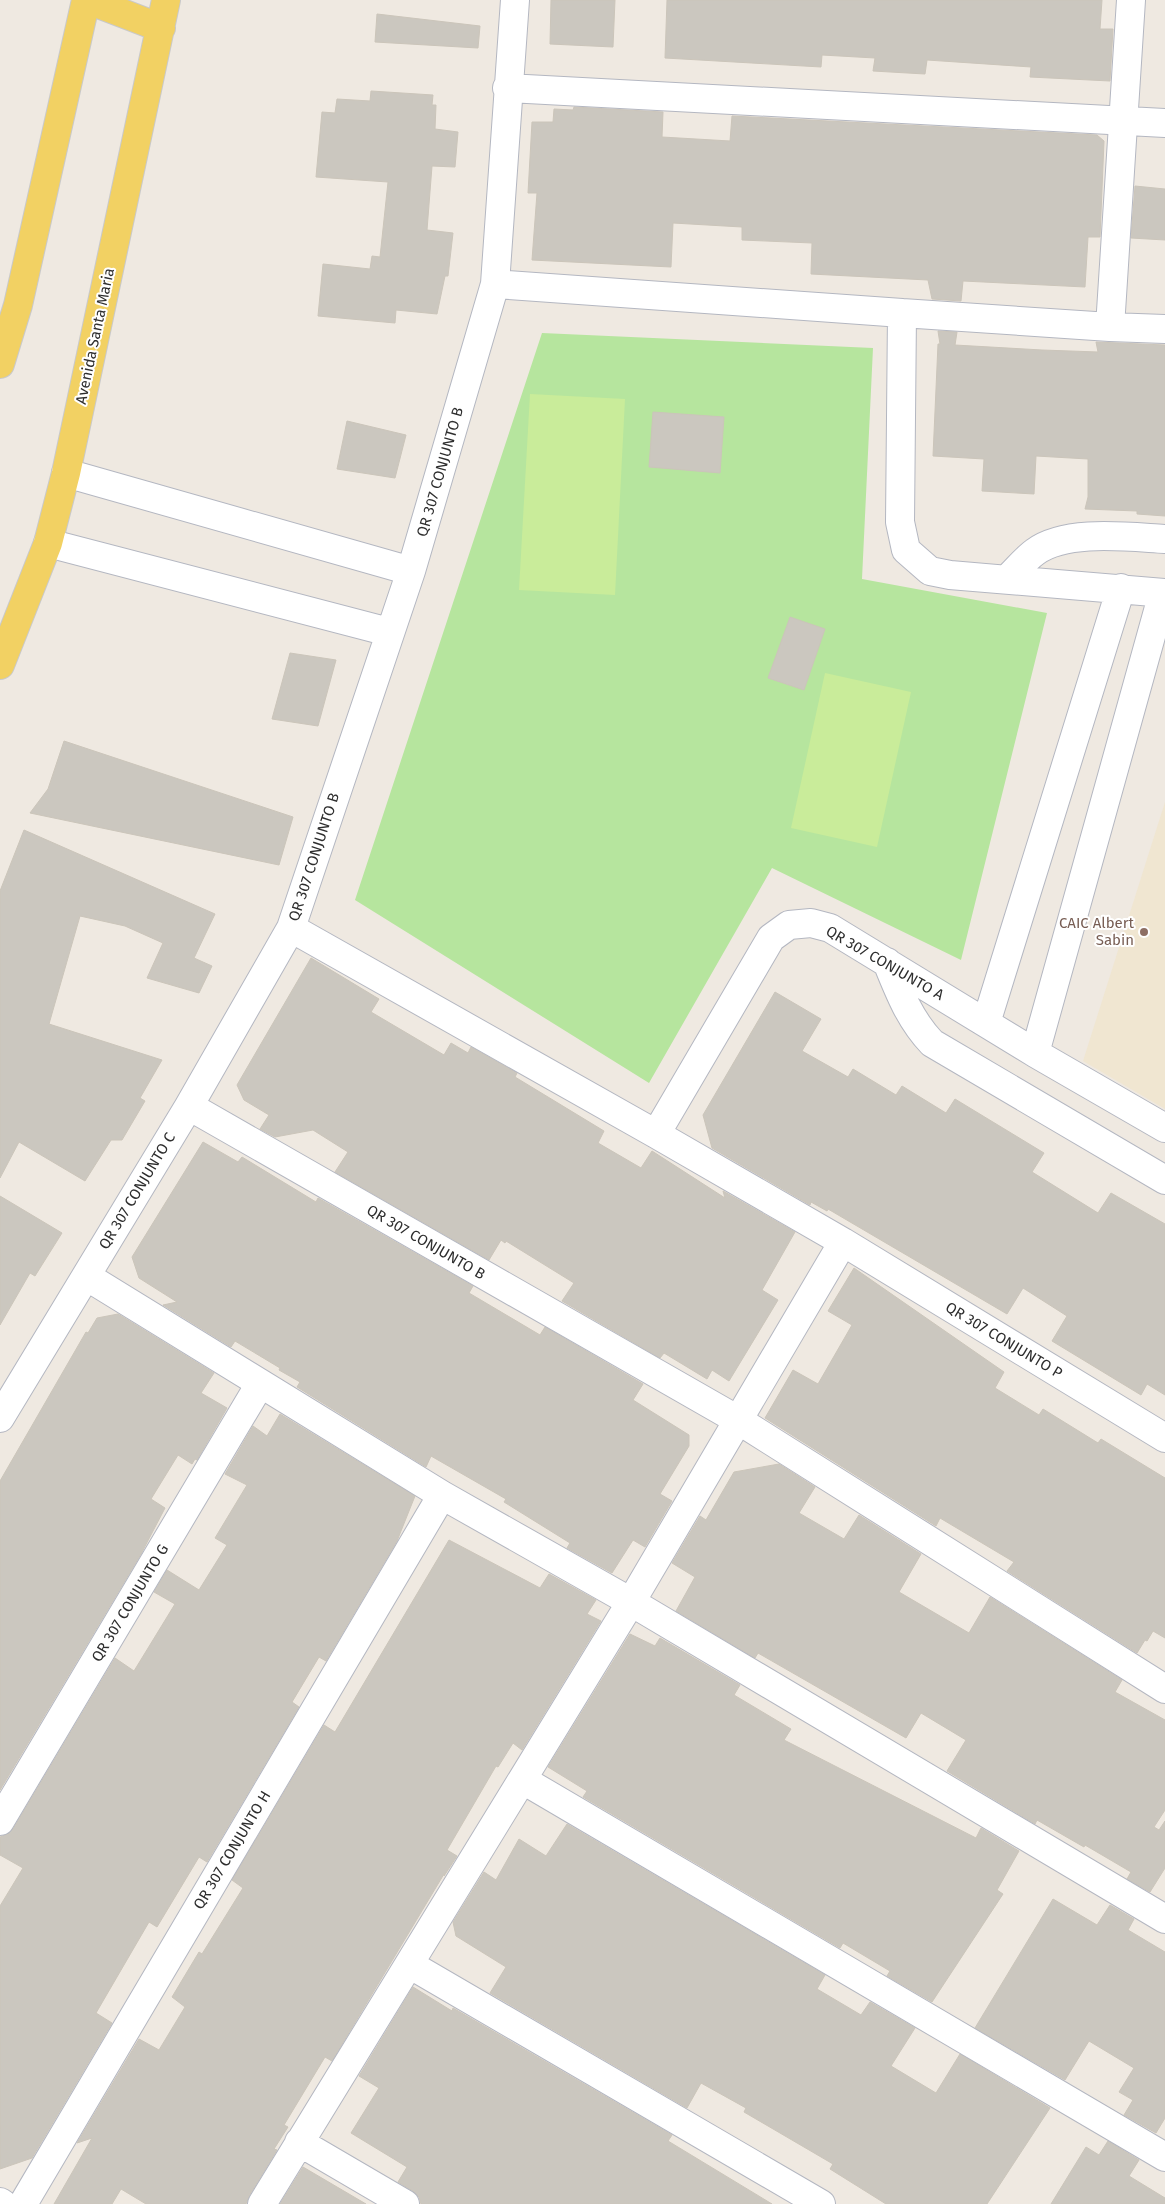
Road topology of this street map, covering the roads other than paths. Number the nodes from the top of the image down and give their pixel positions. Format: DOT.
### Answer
graph roads {
  1 [pos="87,0"];
  2 [pos="166,0"];
  3 [pos="515,0"];
  4 [pos="1131,0"];
  5 [pos="161,28"];
  6 [pos="508,88"];
  7 [pos="1124,121"];
  8 [pos="1165,122"];
  9 [pos="495,284"];
  10 [pos="902,313"];
  11 [pos="1110,327"];
  12 [pos="1165,329"];
  13 [pos="0,364"];
  14 [pos="66,473"];
  15 [pos="1165,538"];
  16 [pos="48,543"];
  17 [pos="411,570"];
  18 [pos="1007,580"];
  19 [pos="1121,588"];
  20 [pos="1164,593"];
  21 [pos="389,632"];
  22 [pos="0,665"];
  23 [pos="291,928"];
  24 [pos="887,962"];
  25 [pos="986,1023"];
  26 [pos="1035,1053"];
  27 [pos="189,1106"];
  28 [pos="1165,1128"];
  29 [pos="656,1134"];
  30 [pos="1165,1180"];
  31 [pos="843,1242"];
  32 [pos="86,1276"];
  33 [pos="260,1384"];
  34 [pos="0,1418"];
  35 [pos="738,1420"];
  36 [pos="1165,1438"];
  37 [pos="442,1495"];
  38 [pos="631,1602"];
  39 [pos="1165,1689"];
  40 [pos="523,1780"];
  41 [pos="0,1821"];
  42 [pos="1164,1916"];
  43 [pos="409,1964"];
  44 [pos="299,2142"];
  45 [pos="1165,2157"];
  46 [pos="23,2204"];
  47 [pos="262,2204"];
  48 [pos="405,2204"];
  49 [pos="821,2204"];
  1 -- 5 [label="main road"];
  1 -- 13 [label="main road"];
  2 -- 5 [label="main road, Avenida Santa Maria"];
  3 -- 6 [label="street, QR 307 CONJUNTO B"];
  4 -- 7 [label="street"];
  5 -- 14 [label="main road, Avenida Santa Maria"];
  6 -- 7 [label="street"];
  6 -- 9 [label="street, QR 307 CONJUNTO B"];
  7 -- 8 [label="street"];
  7 -- 11 [label="street"];
  9 -- 10 [label="street"];
  9 -- 17 [label="street, QR 307 CONJUNTO B"];
  10 -- 11 [label="street"];
  10 -- 18 [label="street"];
  11 -- 12 [label="street"];
  14 -- 16 [label="main road, Avenida Santa Maria"];
  14 -- 17 [label="street"];
  15 -- 18 [label="street"];
  16 -- 21 [label="street"];
  16 -- 22 [label="main road, Avenida Santa Maria"];
  17 -- 21 [label="street, QR 307 CONJUNTO B"];
  18 -- 19 [label="street"];
  19 -- 20 [label="street"];
  19 -- 25 [label="street"];
  20 -- 26 [label="street"];
  21 -- 23 [label="street, QR 307 CONJUNTO B"];
  23 -- 27 [label="street, QR 307 CONJUNTO B"];
  23 -- 29 [label="street, QR 307 CONJUNTO B"];
  24 -- 25 [label="street, QR 307 CONJUNTO A"];
  24 -- 29 [label="street, QR 307 CONJUNTO A"];
  24 -- 30 [label="street"];
  25 -- 26 [label="street, QR 307 CONJUNTO A"];
  26 -- 28 [label="street, QR 307 CONJUNTO A"];
  27 -- 32 [label="street, QR 307 CONJUNTO C"];
  27 -- 35 [label="street, QR 307 CONJUNTO B"];
  29 -- 31 [label="street, QR 307 CONJUNTO B"];
  31 -- 35 [label="street"];
  31 -- 36 [label="street, QR 307 CONJUNTO P"];
  32 -- 33 [label="street"];
  32 -- 34 [label="street, QR 307 CONJUNTO C"];
  33 -- 37 [label="street"];
  33 -- 41 [label="street, QR 307 CONJUNTO G"];
  35 -- 38 [label="street"];
  35 -- 39 [label="street, QR 307 CONJUNTO B"];
  37 -- 38 [label="street"];
  37 -- 46 [label="street, QR 307 CONJUNTO H"];
  38 -- 40 [label="street"];
  38 -- 42 [label="street"];
  40 -- 43 [label="street"];
  40 -- 45 [label="street"];
  43 -- 44 [label="street"];
  43 -- 49 [label="street"];
  44 -- 47 [label="street"];
  44 -- 48 [label="street"];
}
